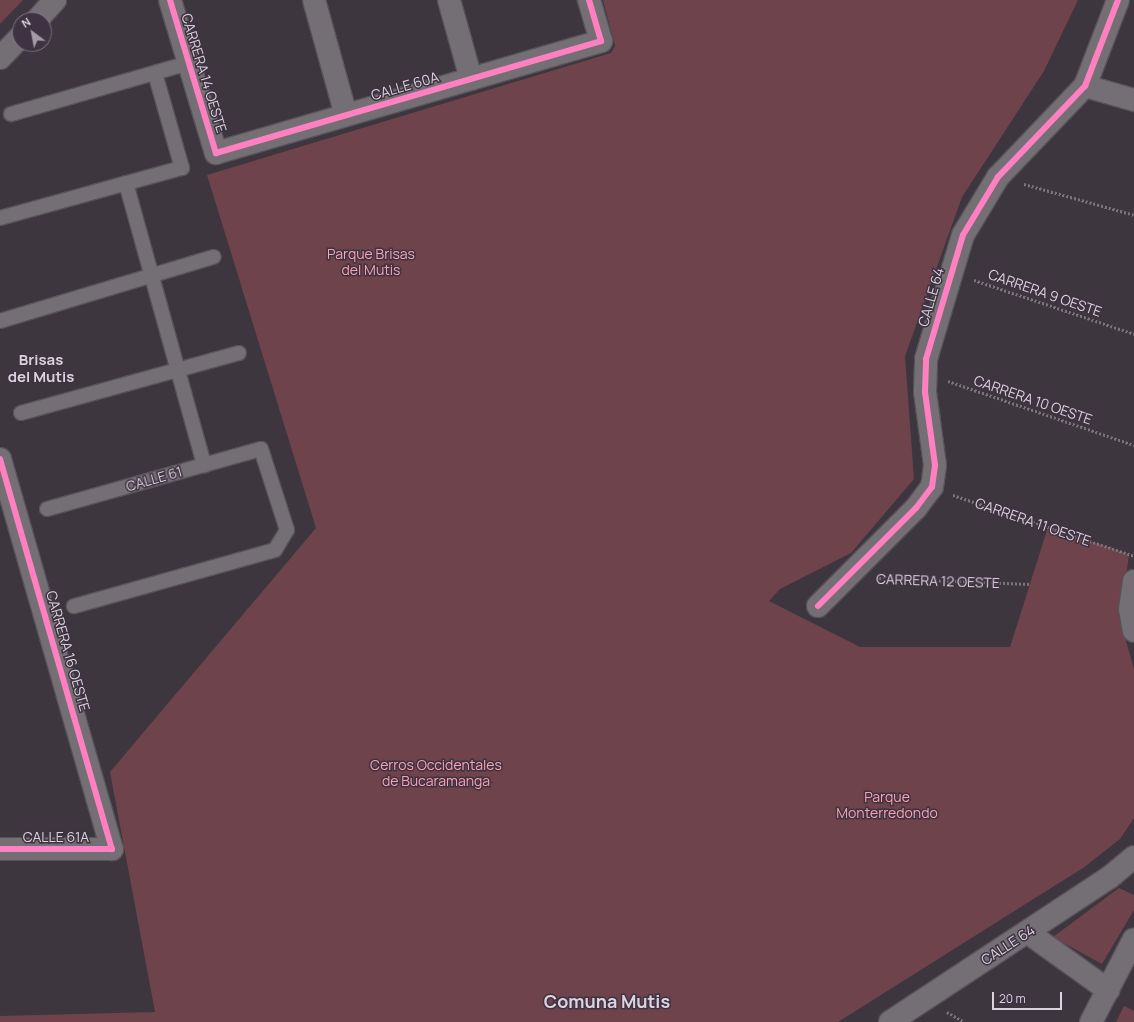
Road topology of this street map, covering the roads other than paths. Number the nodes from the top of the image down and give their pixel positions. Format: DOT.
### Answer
graph roads {
  1 [pos="55,0"];
  2 [pos="170,0"];
  3 [pos="314,0"];
  4 [pos="449,0"];
  5 [pos="589,0"];
  6 [pos="1118,0"];
  7 [pos="44,12"];
  8 [pos="12,45"];
  9 [pos="0,58"];
  10 [pos="189,63"];
  11 [pos="155,73"];
  12 [pos="472,79"];
  13 [pos="1085,86"];
  14 [pos="1134,100"];
  15 [pos="11,114"];
  16 [pos="346,115"];
  17 [pos="216,153"];
  18 [pos="126,183"];
  19 [pos="0,218"];
  20 [pos="214,257"];
  21 [pos="152,276"];
  22 [pos="0,321"];
  23 [pos="239,353"];
  24 [pos="178,370"];
  25 [pos="21,413"];
  26 [pos="0,459"];
  27 [pos="204,465"];
  28 [pos="47,509"];
  29 [pos="9,518"];
  30 [pos="1134,581"];
  31 [pos="74,606"];
  32 [pos="818,606"];
  33 [pos="1134,631"];
  34 [pos="0,849"];
  35 [pos="112,849"];
  36 [pos="1131,866"];
  37 [pos="1027,932"];
  38 [pos="1134,939"];
  39 [pos="1108,990"];
  40 [pos="890,1022"];
  41 [pos="1091,1022"];
  1 -- 7 [label="street"];
  2 -- 10 [label="street, CARRERA 14 OESTE"];
  3 -- 16 [label="street"];
  4 -- 12 [label="street"];
  5 -- 12 [label="street, CALLE 60A"];
  6 -- 13 [label="street, CALLE 64"];
  8 -- 9 [label="street"];
  10 -- 11 [label="lane"];
  10 -- 17 [label="street, CARRERA 14 OESTE"];
  11 -- 15 [label="lane"];
  11 -- 18 [label="lane"];
  12 -- 16 [label="street, CALLE 60A"];
  13 -- 14 [label="street"];
  13 -- 32 [label="street, CALLE 64"];
  16 -- 17 [label="street, CALLE 60A"];
  18 -- 19 [label="lane"];
  18 -- 21 [label="lane"];
  20 -- 21 [label="lane"];
  21 -- 22 [label="lane"];
  21 -- 24 [label="lane"];
  23 -- 24 [label="lane"];
  24 -- 25 [label="lane"];
  24 -- 27 [label="lane"];
  26 -- 29 [label="street, CARRERA 16 OESTE"];
  27 -- 28 [label="lane, CALLE 61"];
  27 -- 31 [label="lane, CALLE 61"];
  29 -- 35 [label="street, CARRERA 16 OESTE"];
  30 -- 33 [label="street"];
  34 -- 35 [label="street, CALLE 61A"];
  36 -- 37 [label="street, CALLE 64"];
  37 -- 39 [label="street"];
  37 -- 40 [label="street, CALLE 64"];
  38 -- 39 [label="street"];
  39 -- 41 [label="street"];
}
